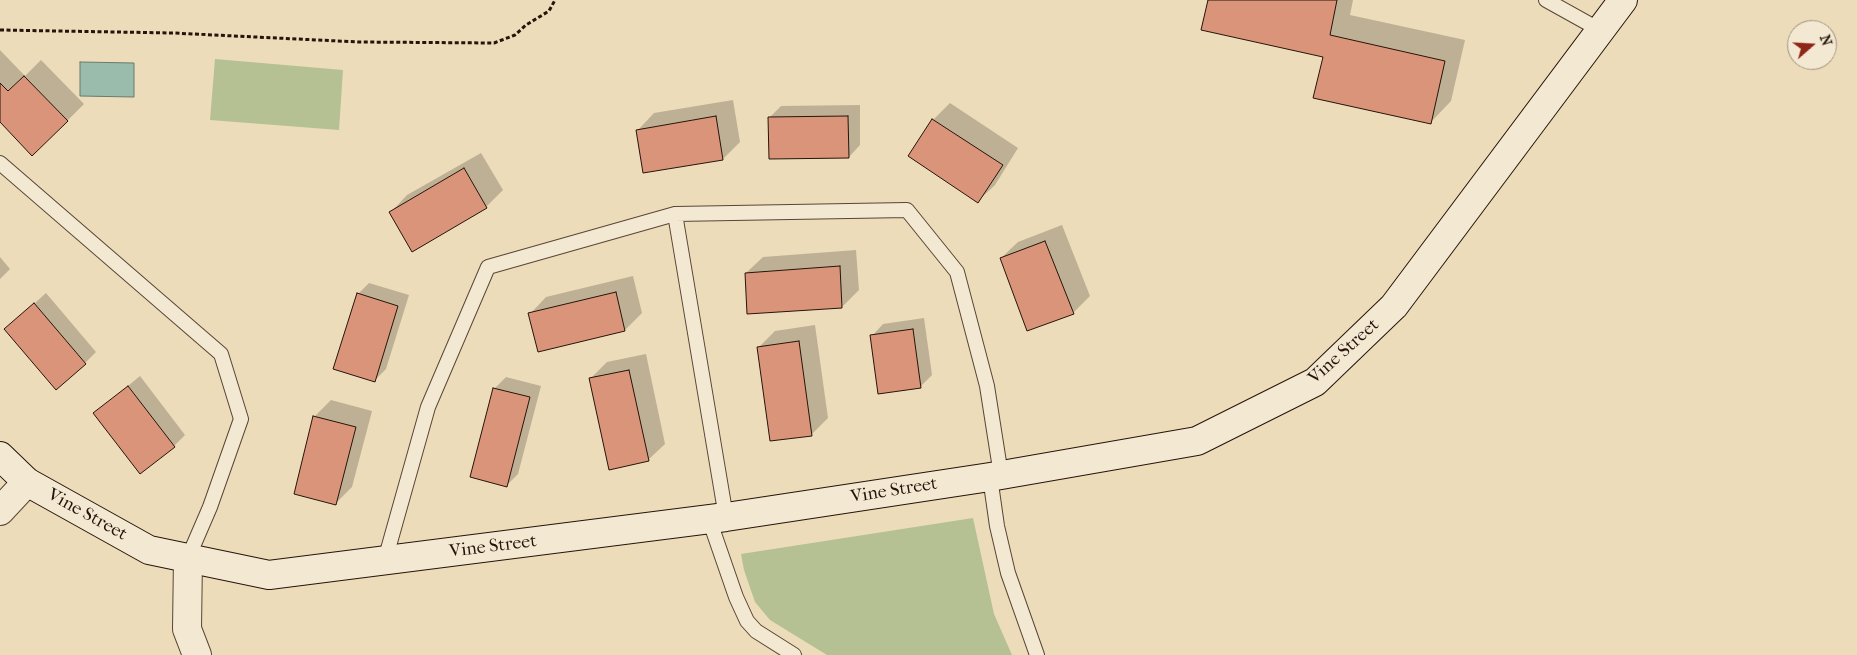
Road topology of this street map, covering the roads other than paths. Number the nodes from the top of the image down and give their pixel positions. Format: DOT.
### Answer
graph roads {
  1 [pos="1546,0"];
  2 [pos="1623,0"];
  3 [pos="1600,30"];
  4 [pos="0,164"];
  5 [pos="675,214"];
  6 [pos="0,456"];
  7 [pos="995,476"];
  8 [pos="27,482"];
  9 [pos="0,511"];
  10 [pos="718,518"];
  11 [pos="188,558"];
  12 [pos="385,560"];
  13 [pos="197,655"];
  14 [pos="794,655"];
  15 [pos="1037,655"];
  1 -- 3 [label="lane"];
  2 -- 3 [label="main road, Vine Street"];
  3 -- 7 [label="main road, Vine Street"];
  4 -- 11 [label="lane"];
  5 -- 7 [label="lane"];
  5 -- 10 [label="lane"];
  5 -- 12 [label="lane"];
  6 -- 8 [label="main road, Vine Street"];
  7 -- 10 [label="main road, Vine Street"];
  7 -- 15 [label="lane"];
  8 -- 9 [label="main road"];
  8 -- 11 [label="main road, Vine Street"];
  10 -- 12 [label="main road, Vine Street"];
  10 -- 14 [label="lane"];
  11 -- 12 [label="main road, Vine Street"];
  11 -- 13 [label="main road"];
}
